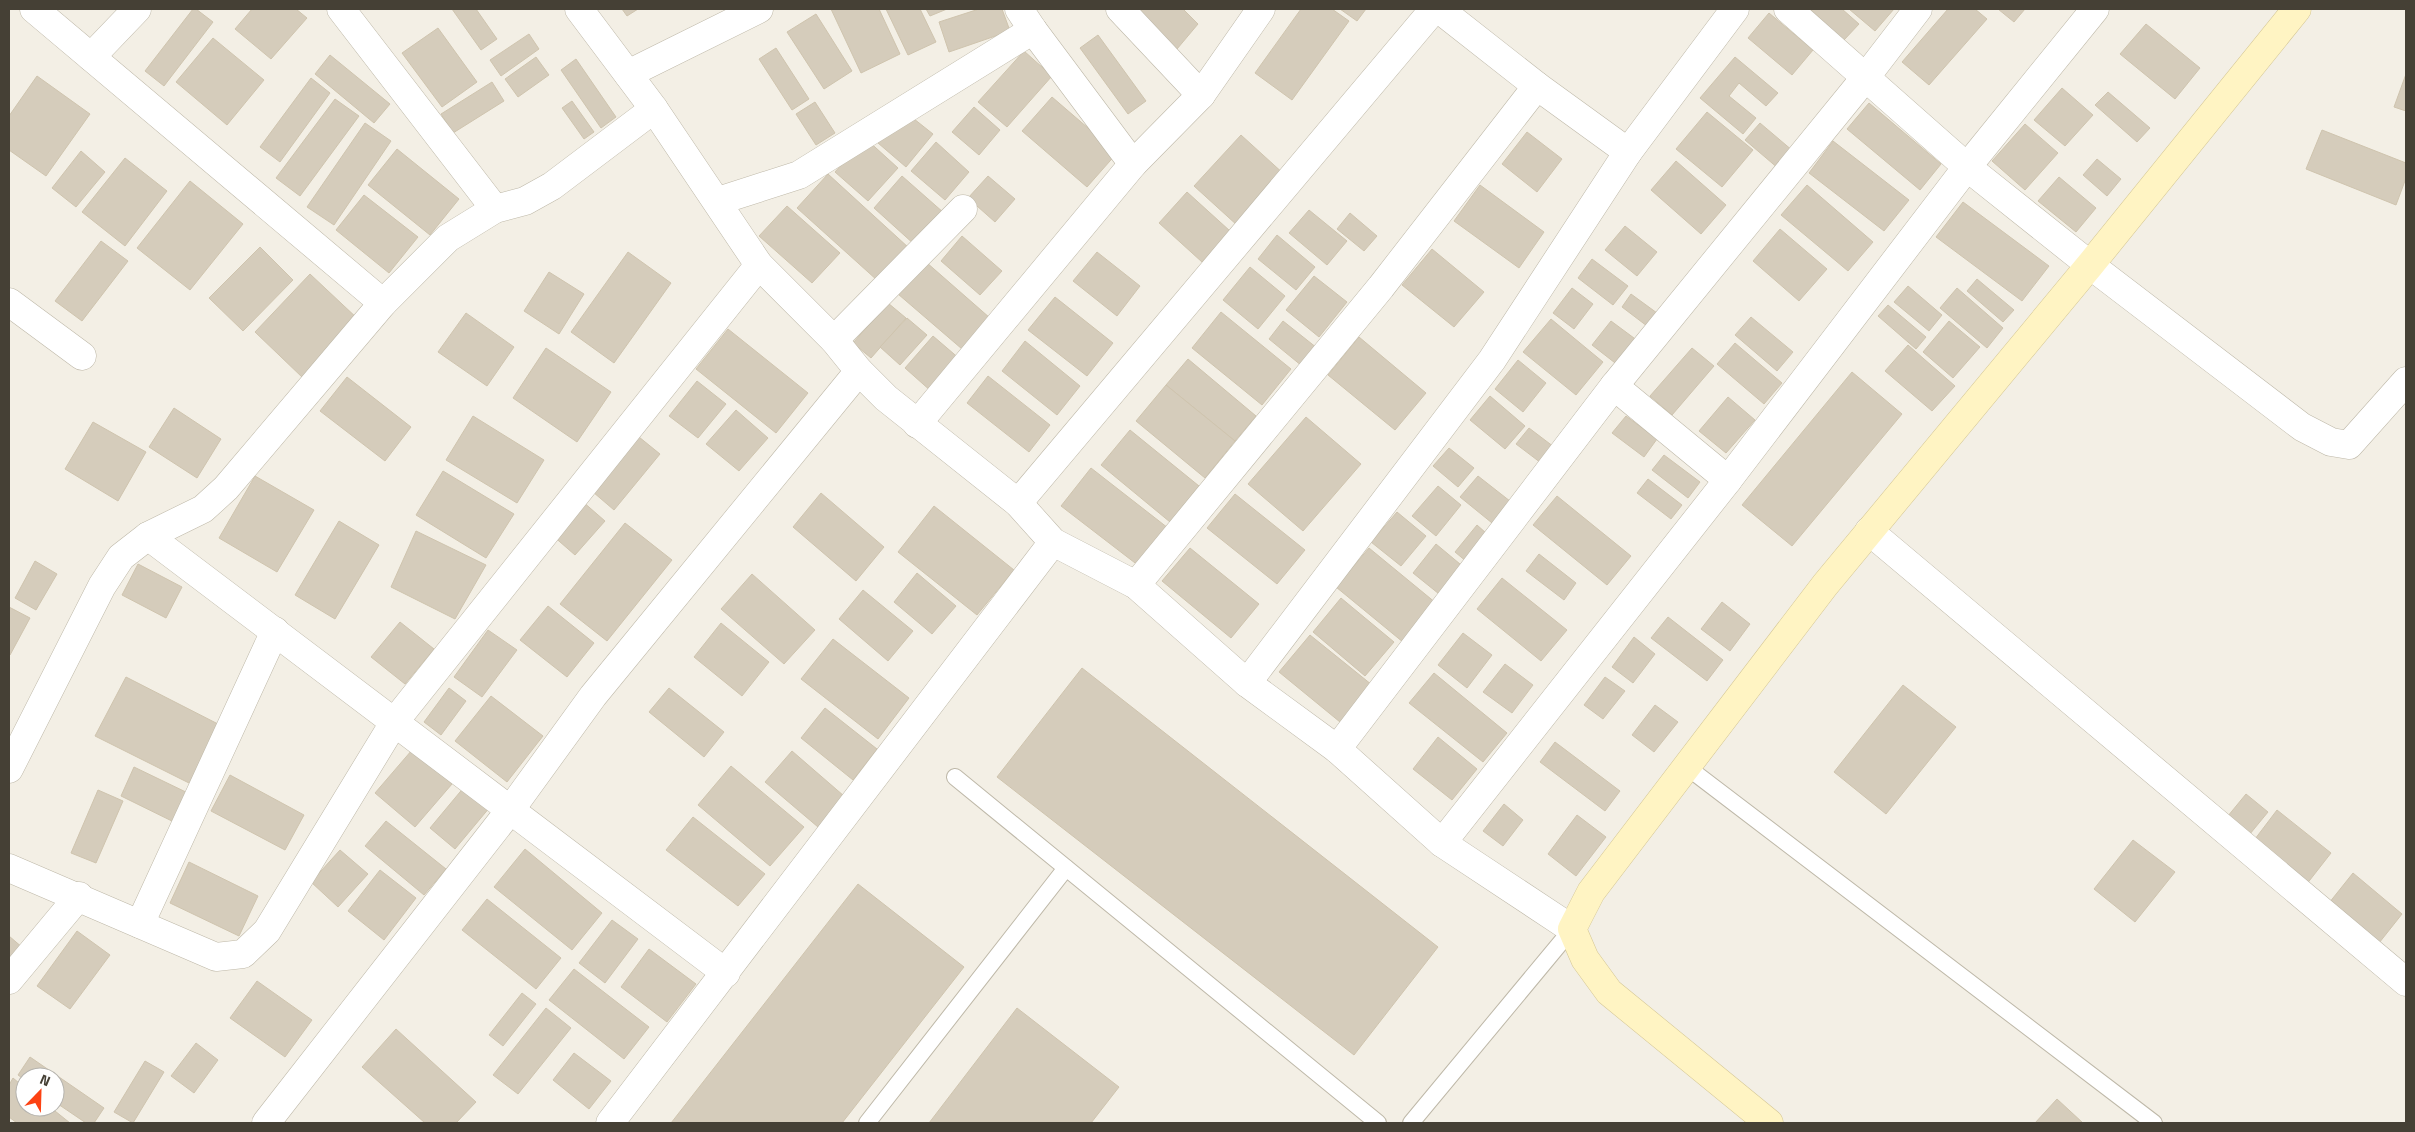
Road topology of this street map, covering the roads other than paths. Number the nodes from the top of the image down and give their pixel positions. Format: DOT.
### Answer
graph roads {
  1 [pos="34,9"];
  2 [pos="137,9"];
  3 [pos="341,9"];
  4 [pos="579,9"];
  5 [pos="759,9"];
  6 [pos="1120,9"];
  7 [pos="1261,9"];
  8 [pos="1434,9"];
  9 [pos="1439,9"];
  10 [pos="1735,9"];
  11 [pos="1788,9"];
  12 [pos="1918,9"];
  13 [pos="2095,9"];
  14 [pos="2297,9"];
  15 [pos="1026,20"];
  16 [pos="91,57"];
  17 [pos="628,74"];
  18 [pos="1865,78"];
  19 [pos="1537,86"];
  20 [pos="1201,96"];
  21 [pos="654,109"];
  22 [pos="1628,152"];
  23 [pos="1134,164"];
  24 [pos="1967,167"];
  25 [pos="718,201"];
  26 [pos="496,209"];
  27 [pos="962,209"];
  28 [pos="759,265"];
  29 [pos="2090,265"];
  30 [pos="9,302"];
  31 [pos="383,303"];
  32 [pos="834,340"];
  33 [pos="82,356"];
  34 [pos="859,371"];
  35 [pos="2406,381"];
  36 [pos="1614,386"];
  37 [pos="917,424"];
  38 [pos="1728,480"];
  39 [pos="1018,503"];
  40 [pos="1870,531"];
  41 [pos="148,536"];
  42 [pos="1053,542"];
  43 [pos="1136,585"];
  44 [pos="275,632"];
  45 [pos="1247,683"];
  46 [pos="395,721"];
  47 [pos="1336,750"];
  48 [pos="1687,767"];
  49 [pos="9,769"];
  50 [pos="955,777"];
  51 [pos="511,809"];
  52 [pos="1442,843"];
  53 [pos="9,868"];
  54 [pos="1066,868"];
  55 [pos="79,896"];
  56 [pos="140,924"];
  57 [pos="1572,929"];
  58 [pos="726,973"];
  59 [pos="9,980"];
  60 [pos="2406,982"];
  61 [pos="266,1123"];
  62 [pos="610,1123"];
  63 [pos="867,1123"];
  64 [pos="1378,1123"];
  65 [pos="1411,1123"];
  66 [pos="1769,1123"];
  67 [pos="2154,1123"];
  1 -- 16 [label="street"];
  2 -- 16 [label="street"];
  3 -- 26 [label="street"];
  4 -- 17 [label="street"];
  5 -- 17 [label="street"];
  6 -- 20 [label="street"];
  7 -- 20 [label="street"];
  8 -- 39 [label="street"];
  9 -- 19 [label="street"];
  10 -- 22 [label="street"];
  11 -- 18 [label="street"];
  12 -- 18 [label="street"];
  13 -- 24 [label="street"];
  14 -- 29 [label="street"];
  15 -- 23 [label="street"];
  15 -- 25 [label="street"];
  16 -- 31 [label="street"];
  17 -- 21 [label="street"];
  18 -- 24 [label="street"];
  18 -- 36 [label="street"];
  19 -- 22 [label="street"];
  19 -- 43 [label="street"];
  20 -- 23 [label="street"];
  21 -- 25 [label="street"];
  21 -- 26 [label="street"];
  22 -- 45 [label="street"];
  23 -- 37 [label="street"];
  24 -- 29 [label="street"];
  24 -- 38 [label="street"];
  25 -- 28 [label="street"];
  26 -- 31 [label="street"];
  27 -- 32 [label="street"];
  28 -- 32 [label="street"];
  28 -- 46 [label="street"];
  29 -- 35 [label="street"];
  29 -- 40 [label="street"];
  30 -- 33 [label="street"];
  31 -- 41 [label="street"];
  32 -- 34 [label="street"];
  34 -- 37 [label="street"];
  34 -- 51 [label="street"];
  36 -- 38 [label="street"];
  36 -- 47 [label="street"];
  37 -- 39 [label="street"];
  38 -- 52 [label="street"];
  39 -- 42 [label="street"];
  40 -- 48 [label="street"];
  40 -- 60 [label="street"];
  41 -- 44 [label="street"];
  41 -- 49 [label="street"];
  42 -- 43 [label="street"];
  42 -- 58 [label="street"];
  43 -- 45 [label="street"];
  44 -- 46 [label="street"];
  44 -- 56 [label="street"];
  45 -- 47 [label="street"];
  46 -- 51 [label="street"];
  46 -- 56 [label="street"];
  47 -- 52 [label="street"];
  48 -- 57 [label="street"];
  48 -- 67 [label="lane"];
  50 -- 54 [label="lane"];
  51 -- 58 [label="street"];
  51 -- 61 [label="street"];
  52 -- 57 [label="street"];
  53 -- 55 [label="street"];
  54 -- 63 [label="lane"];
  54 -- 64 [label="lane"];
  55 -- 56 [label="street"];
  55 -- 59 [label="street"];
  57 -- 65 [label="lane"];
  57 -- 66 [label="street"];
  58 -- 62 [label="street"];
}
